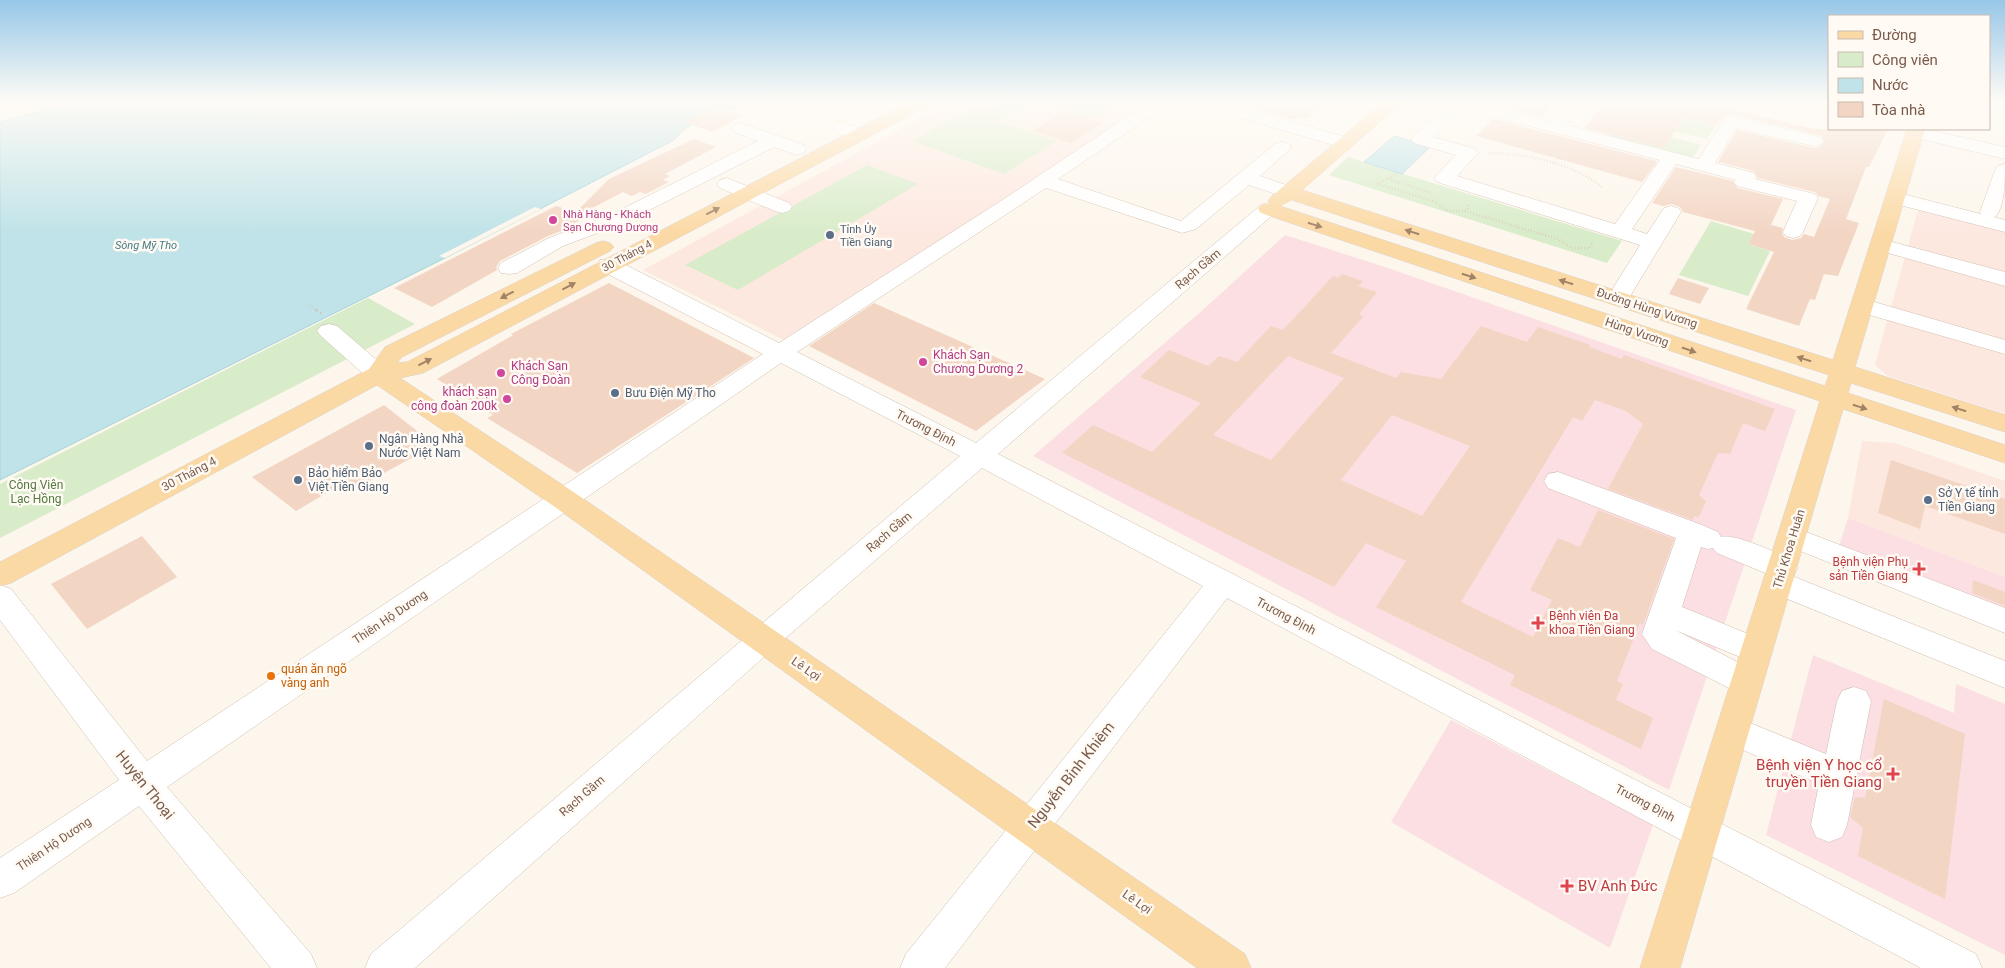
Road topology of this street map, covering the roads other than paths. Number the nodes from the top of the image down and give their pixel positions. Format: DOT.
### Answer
graph roads {
  1 [pos="764,145"];
  2 [pos="787,145"];
  3 [pos="808,145"];
  4 [pos="825,145"];
  5 [pos="1097,145"];
  6 [pos="1343,145"];
  7 [pos="1442,145"];
  8 [pos="1625,145"];
  9 [pos="1716,145"];
  10 [pos="1911,145"];
  11 [pos="1975,145"];
  12 [pos="1282,148"];
  13 [pos="797,149"];
  14 [pos="2005,153"];
  15 [pos="1671,157"];
  16 [pos="1704,166"];
  17 [pos="2004,174"];
  18 [pos="1246,178"];
  19 [pos="1044,181"];
  20 [pos="727,184"];
  21 [pos="672,192"];
  22 [pos="746,193"];
  23 [pos="1896,193"];
  24 [pos="1225,195"];
  25 [pos="694,201"];
  26 [pos="1278,201"];
  27 [pos="782,207"];
  28 [pos="1671,212"];
  29 [pos="1998,214"];
  30 [pos="2005,226"];
  31 [pos="1620,232"];
  32 [pos="1793,232"];
  33 [pos="1652,242"];
  34 [pos="1881,245"];
  35 [pos="544,249"];
  36 [pos="589,261"];
  37 [pos="509,268"];
  38 [pos="2005,279"];
  39 [pos="1618,298"];
  40 [pos="1864,306"];
  41 [pos="1604,321"];
  42 [pos="328,324"];
  43 [pos="2005,347"];
  44 [pos="780,353"];
  45 [pos="1842,371"];
  46 [pos="378,374"];
  47 [pos="1833,398"];
  48 [pos="2005,424"];
  49 [pos="2005,454"];
  50 [pos="979,455"];
  51 [pos="1558,481"];
  52 [pos="565,500"];
  53 [pos="1793,537"];
  54 [pos="1709,539"];
  55 [pos="0,575"];
  56 [pos="1781,575"];
  57 [pos="1222,582"];
  58 [pos="0,597"];
  59 [pos="1665,613"];
  60 [pos="2005,621"];
  61 [pos="763,639"];
  62 [pos="1757,651"];
  63 [pos="2005,675"];
  64 [pos="1748,682"];
  65 [pos="1854,701"];
  66 [pos="1732,730"];
  67 [pos="1838,776"];
  68 [pos="143,784"];
  69 [pos="1828,825"];
  70 [pos="1031,827"];
  71 [pos="1701,832"];
  72 [pos="0,880"];
  73 [pos="297,968"];
  74 [pos="385,968"];
  75 [pos="920,968"];
  76 [pos="1231,968"];
  77 [pos="1660,968"];
  78 [pos="1962,968"];
  1 -- 21 [label="street"];
  2 -- 13 [label="street"];
  3 -- 13 [label="main road, 30 Tháng 4"];
  4 -- 22 [label="main road, 30 Tháng 4"];
  5 -- 19 [label="street, Thiên Hộ Dương"];
  6 -- 26 [label="main road, Rạch Gầm"];
  7 -- 31 [label="street"];
  8 -- 15 [label="street"];
  9 -- 16 [label="street"];
  10 -- 23 [label="main road, Thủ Khoa Huân"];
  11 -- 14 [label="street"];
  12 -- 18 [label="street"];
  13 -- 20 [label="main road, 30 Tháng 4"];
  15 -- 16 [label="street"];
  15 -- 31 [label="street"];
  16 -- 32 [label="street"];
  17 -- 29 [label="street"];
  18 -- 24 [label="street"];
  18 -- 26 [label="street"];
  19 -- 24 [label="street"];
  19 -- 44 [label="street, Thiên Hộ Dương"];
  20 -- 22 [label="street"];
  20 -- 25 [label="main road, 30 Tháng 4"];
  21 -- 25 [label="street"];
  21 -- 35 [label="street"];
  22 -- 27 [label="street"];
  36 -- 22 [label="main road, 30 Tháng 4, one-way"];
  23 -- 29 [label="street"];
  23 -- 30 [label="street"];
  23 -- 34 [label="main road, Thủ Khoa Huân"];
  24 -- 26 [label="street"];
  25 -- 36 [label="main road, 30 Tháng 4"];
  39 -- 26 [label="main road, Đường Hùng Vương, one-way"];
  26 -- 41 [label="main road, Hùng Vương, one-way"];
  26 -- 50 [label="street, Rạch Gầm"];
  28 -- 33 [label="street"];
  31 -- 33 [label="street"];
  33 -- 39 [label="street"];
  34 -- 38 [label="street"];
  34 -- 40 [label="main road, Thủ Khoa Huân"];
  35 -- 36 [label="street, Trương Định"];
  35 -- 37 [label="street"];
  36 -- 44 [label="street, Trương Định"];
  46 -- 36 [label="main road, 30 Tháng 4, one-way"];
  36 -- 46 [label="main road, 30 Tháng 4, one-way"];
  39 -- 41 [label="main road"];
  45 -- 39 [label="main road, Đường Hùng Vương, one-way"];
  40 -- 43 [label="street"];
  40 -- 45 [label="main road, Thủ Khoa Huân"];
  41 -- 47 [label="main road, Hùng Vương, one-way"];
  42 -- 46 [label="street"];
  44 -- 50 [label="street, Trương Định"];
  44 -- 52 [label="street, Thiên Hộ Dương"];
  45 -- 47 [label="main road, Thủ Khoa Huân"];
  48 -- 45 [label="main road, Đường Hùng Vương, one-way"];
  46 -- 52 [label="main road, Lê Lợi"];
  46 -- 55 [label="main road, 30 Tháng 4"];
  47 -- 49 [label="main road, Hùng Vương, one-way"];
  47 -- 53 [label="main road, Thủ Khoa Huân"];
  50 -- 57 [label="street, Trương Định"];
  50 -- 61 [label="street, Rạch Gầm"];
  51 -- 54 [label="street"];
  52 -- 61 [label="main road, Lê Lợi"];
  52 -- 68 [label="street, Thiên Hộ Dương"];
  53 -- 56 [label="main road, Thủ Khoa Huân"];
  53 -- 60 [label="street"];
  54 -- 56 [label="street"];
  54 -- 59 [label="street"];
  56 -- 62 [label="main road, Thủ Khoa Huân"];
  56 -- 63 [label="street"];
  57 -- 70 [label="street, Nguyễn Bỉnh Khiêm"];
  57 -- 71 [label="street, Trương Định"];
  58 -- 68 [label="street, Huyện Thoại"];
  59 -- 62 [label="street"];
  59 -- 64 [label="street"];
  61 -- 70 [label="main road, Lê Lợi"];
  61 -- 74 [label="street, Rạch Gầm"];
  62 -- 64 [label="main road, Thủ Khoa Huân"];
  64 -- 66 [label="main road, Thủ Khoa Huân"];
  65 -- 67 [label="street"];
  66 -- 67 [label="street"];
  66 -- 71 [label="main road, Thủ Khoa Huân"];
  67 -- 69 [label="street"];
  68 -- 72 [label="street, Thiên Hộ Dương"];
  68 -- 73 [label="street, Huyện Thoại"];
  70 -- 75 [label="street, Nguyễn Bỉnh Khiêm"];
  70 -- 76 [label="main road, Lê Lợi"];
  71 -- 77 [label="main road, Thủ Khoa Huân"];
  71 -- 78 [label="street, Trương Định"];
}
